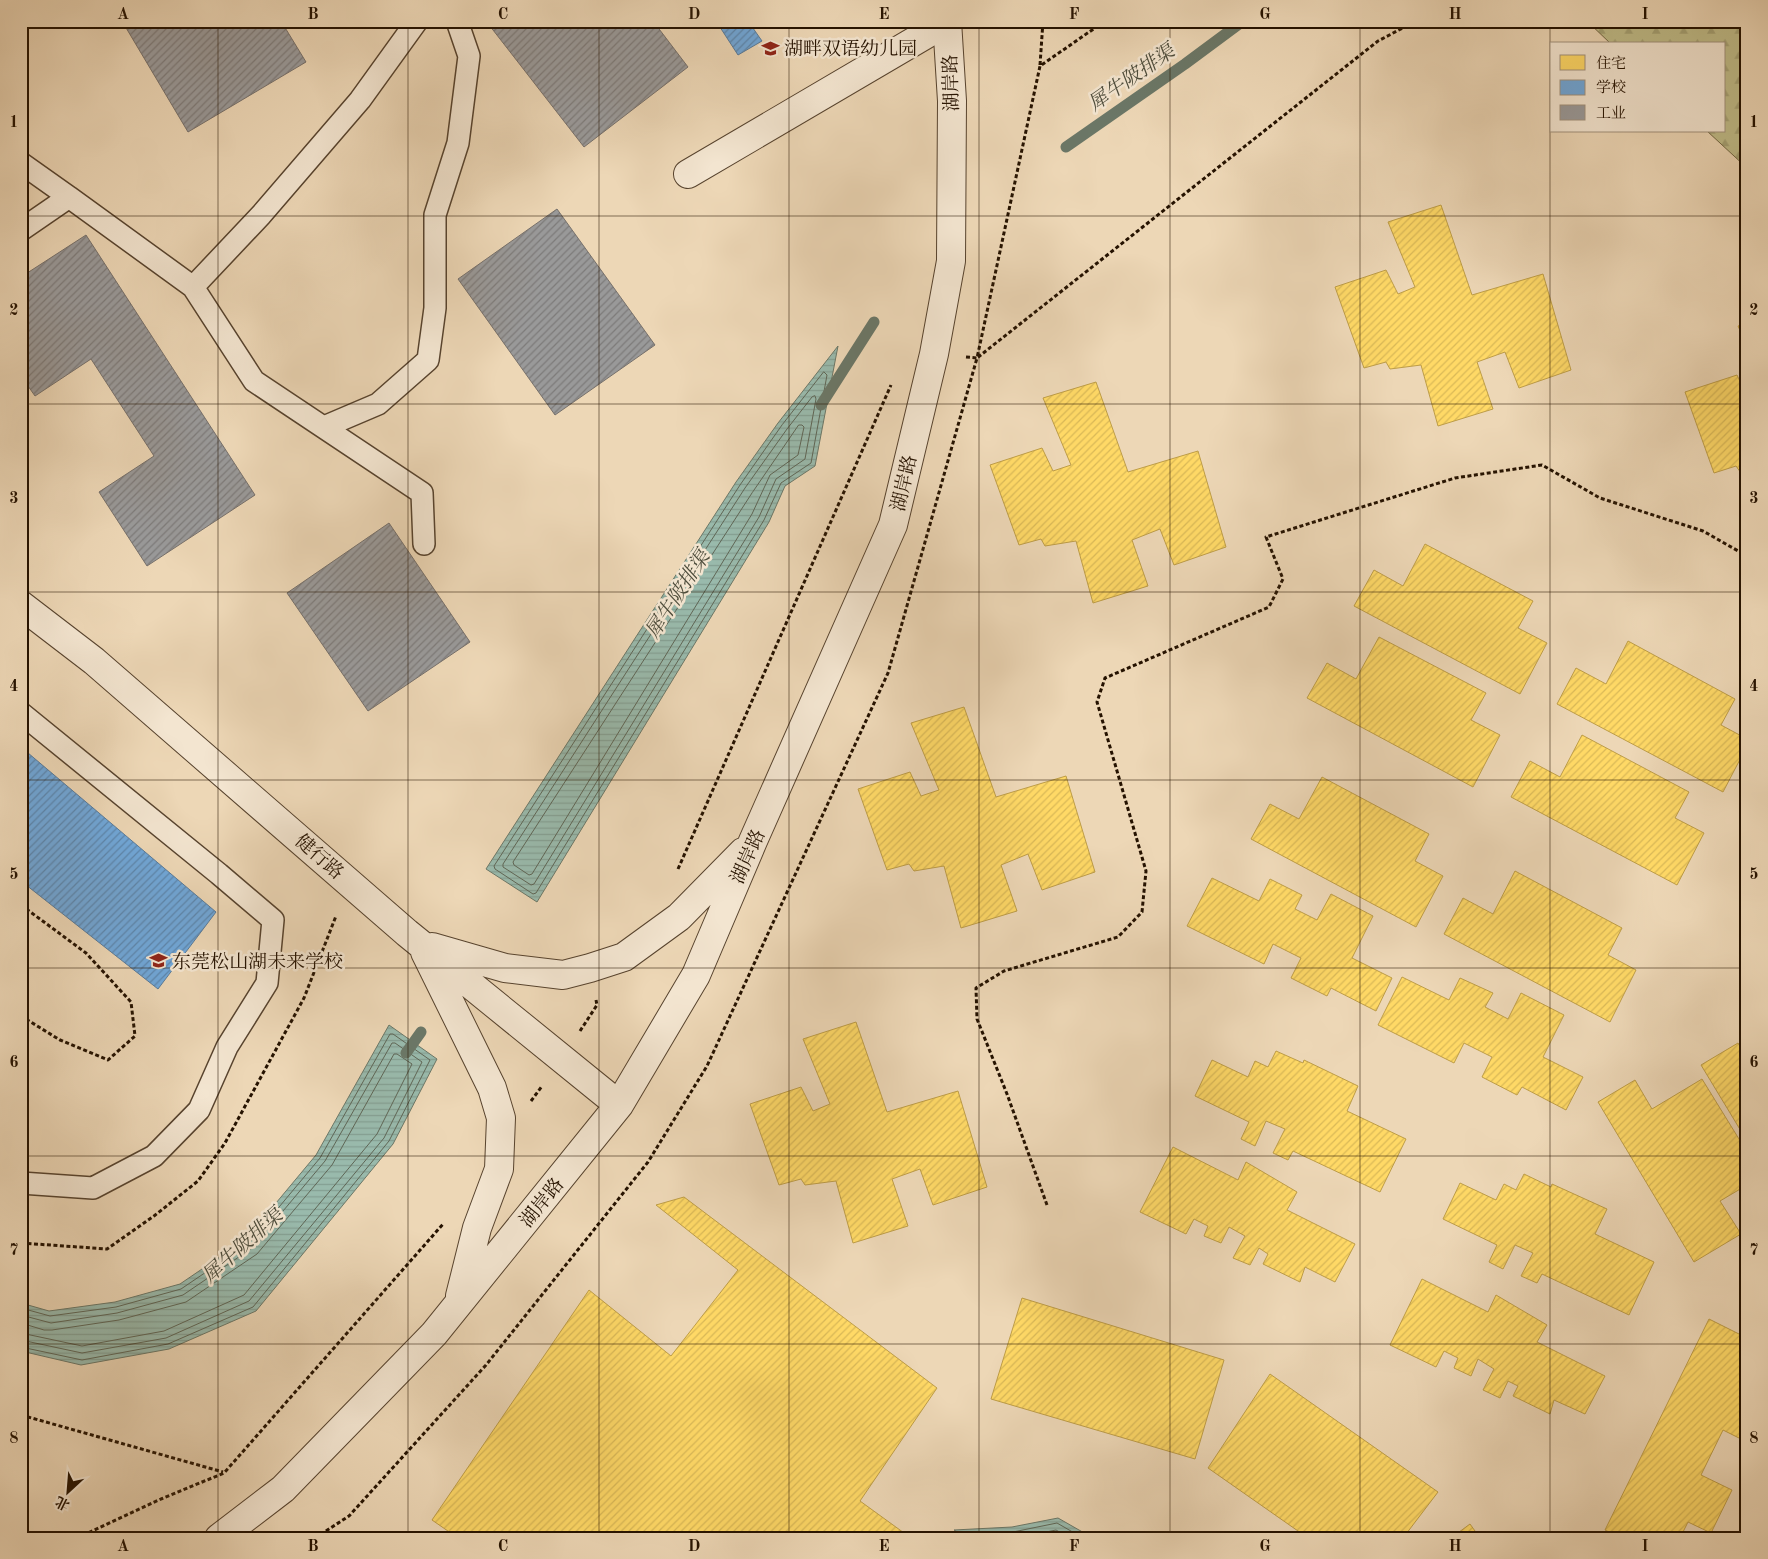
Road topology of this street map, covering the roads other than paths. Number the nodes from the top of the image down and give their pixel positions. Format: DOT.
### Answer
graph roads {
  1 [pos="417,21"];
  2 [pos="457,21"];
  3 [pos="948,22"];
  4 [pos="21,163"];
  5 [pos="688,174"];
  6 [pos="70,197"];
  7 [pos="21,230"];
  8 [pos="193,287"];
  9 [pos="324,427"];
  10 [pos="424,544"];
  11 [pos="21,605"];
  12 [pos="21,713"];
  13 [pos="753,842"];
  14 [pos="421,944"];
  15 [pos="619,1104"];
  16 [pos="21,1183"];
  17 [pos="458,1304"];
  18 [pos="219,1538"];
  1 -- 8 [label="lane"];
  2 -- 9 [label="lane"];
  3 -- 5 [label="street"];
  3 -- 13 [label="street, 湖岸路"];
  4 -- 6 [label="lane"];
  6 -- 7 [label="lane"];
  6 -- 8 [label="lane"];
  8 -- 9 [label="lane"];
  9 -- 10 [label="lane"];
  11 -- 14 [label="street, 健行路"];
  12 -- 16 [label="lane"];
  13 -- 14 [label="street"];
  13 -- 15 [label="street, 湖岸路"];
  14 -- 15 [label="street, 健行路"];
  14 -- 17 [label="street"];
  15 -- 17 [label="street, 湖岸路"];
  17 -- 18 [label="street, 湖岸路"];
}
